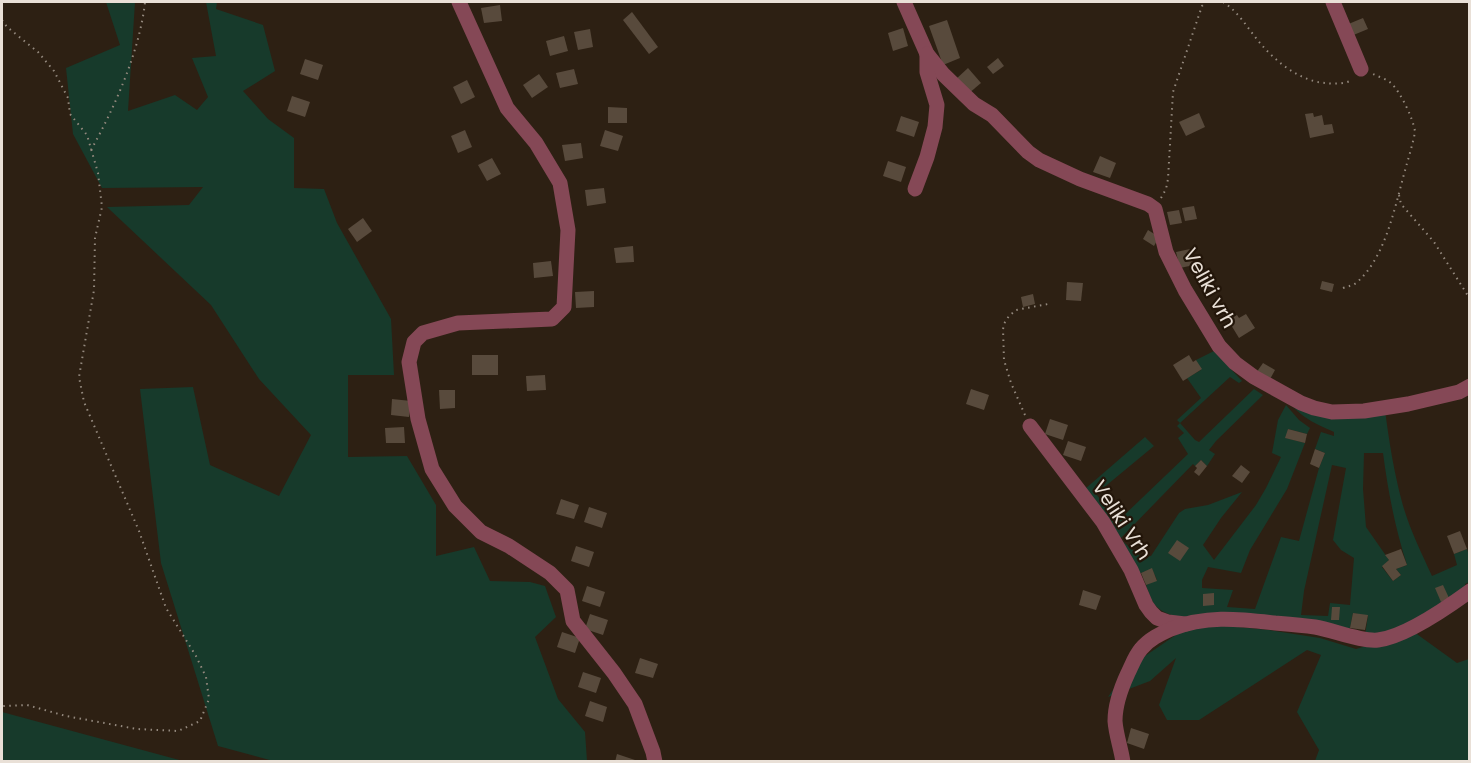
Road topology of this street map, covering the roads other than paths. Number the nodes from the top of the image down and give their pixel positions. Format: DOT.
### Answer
graph roads {
  1 [pos="459,2"];
  2 [pos="904,2"];
  3 [pos="1333,2"];
  4 [pos="927,54"];
  5 [pos="1361,69"];
  6 [pos="915,189"];
  7 [pos="1470,386"];
  8 [pos="1030,426"];
  9 [pos="1470,591"];
  10 [pos="1185,624"];
  11 [pos="655,762"];
  12 [pos="1123,762"];
  1 -- 11 [label="street"];
  2 -- 4 [label="street"];
  3 -- 5 [label="street"];
  4 -- 6 [label="street"];
  4 -- 7 [label="street, Veliki vrh"];
  8 -- 10 [label="street, Veliki Vrh"];
  9 -- 10 [label="street"];
  10 -- 12 [label="street"];
}
